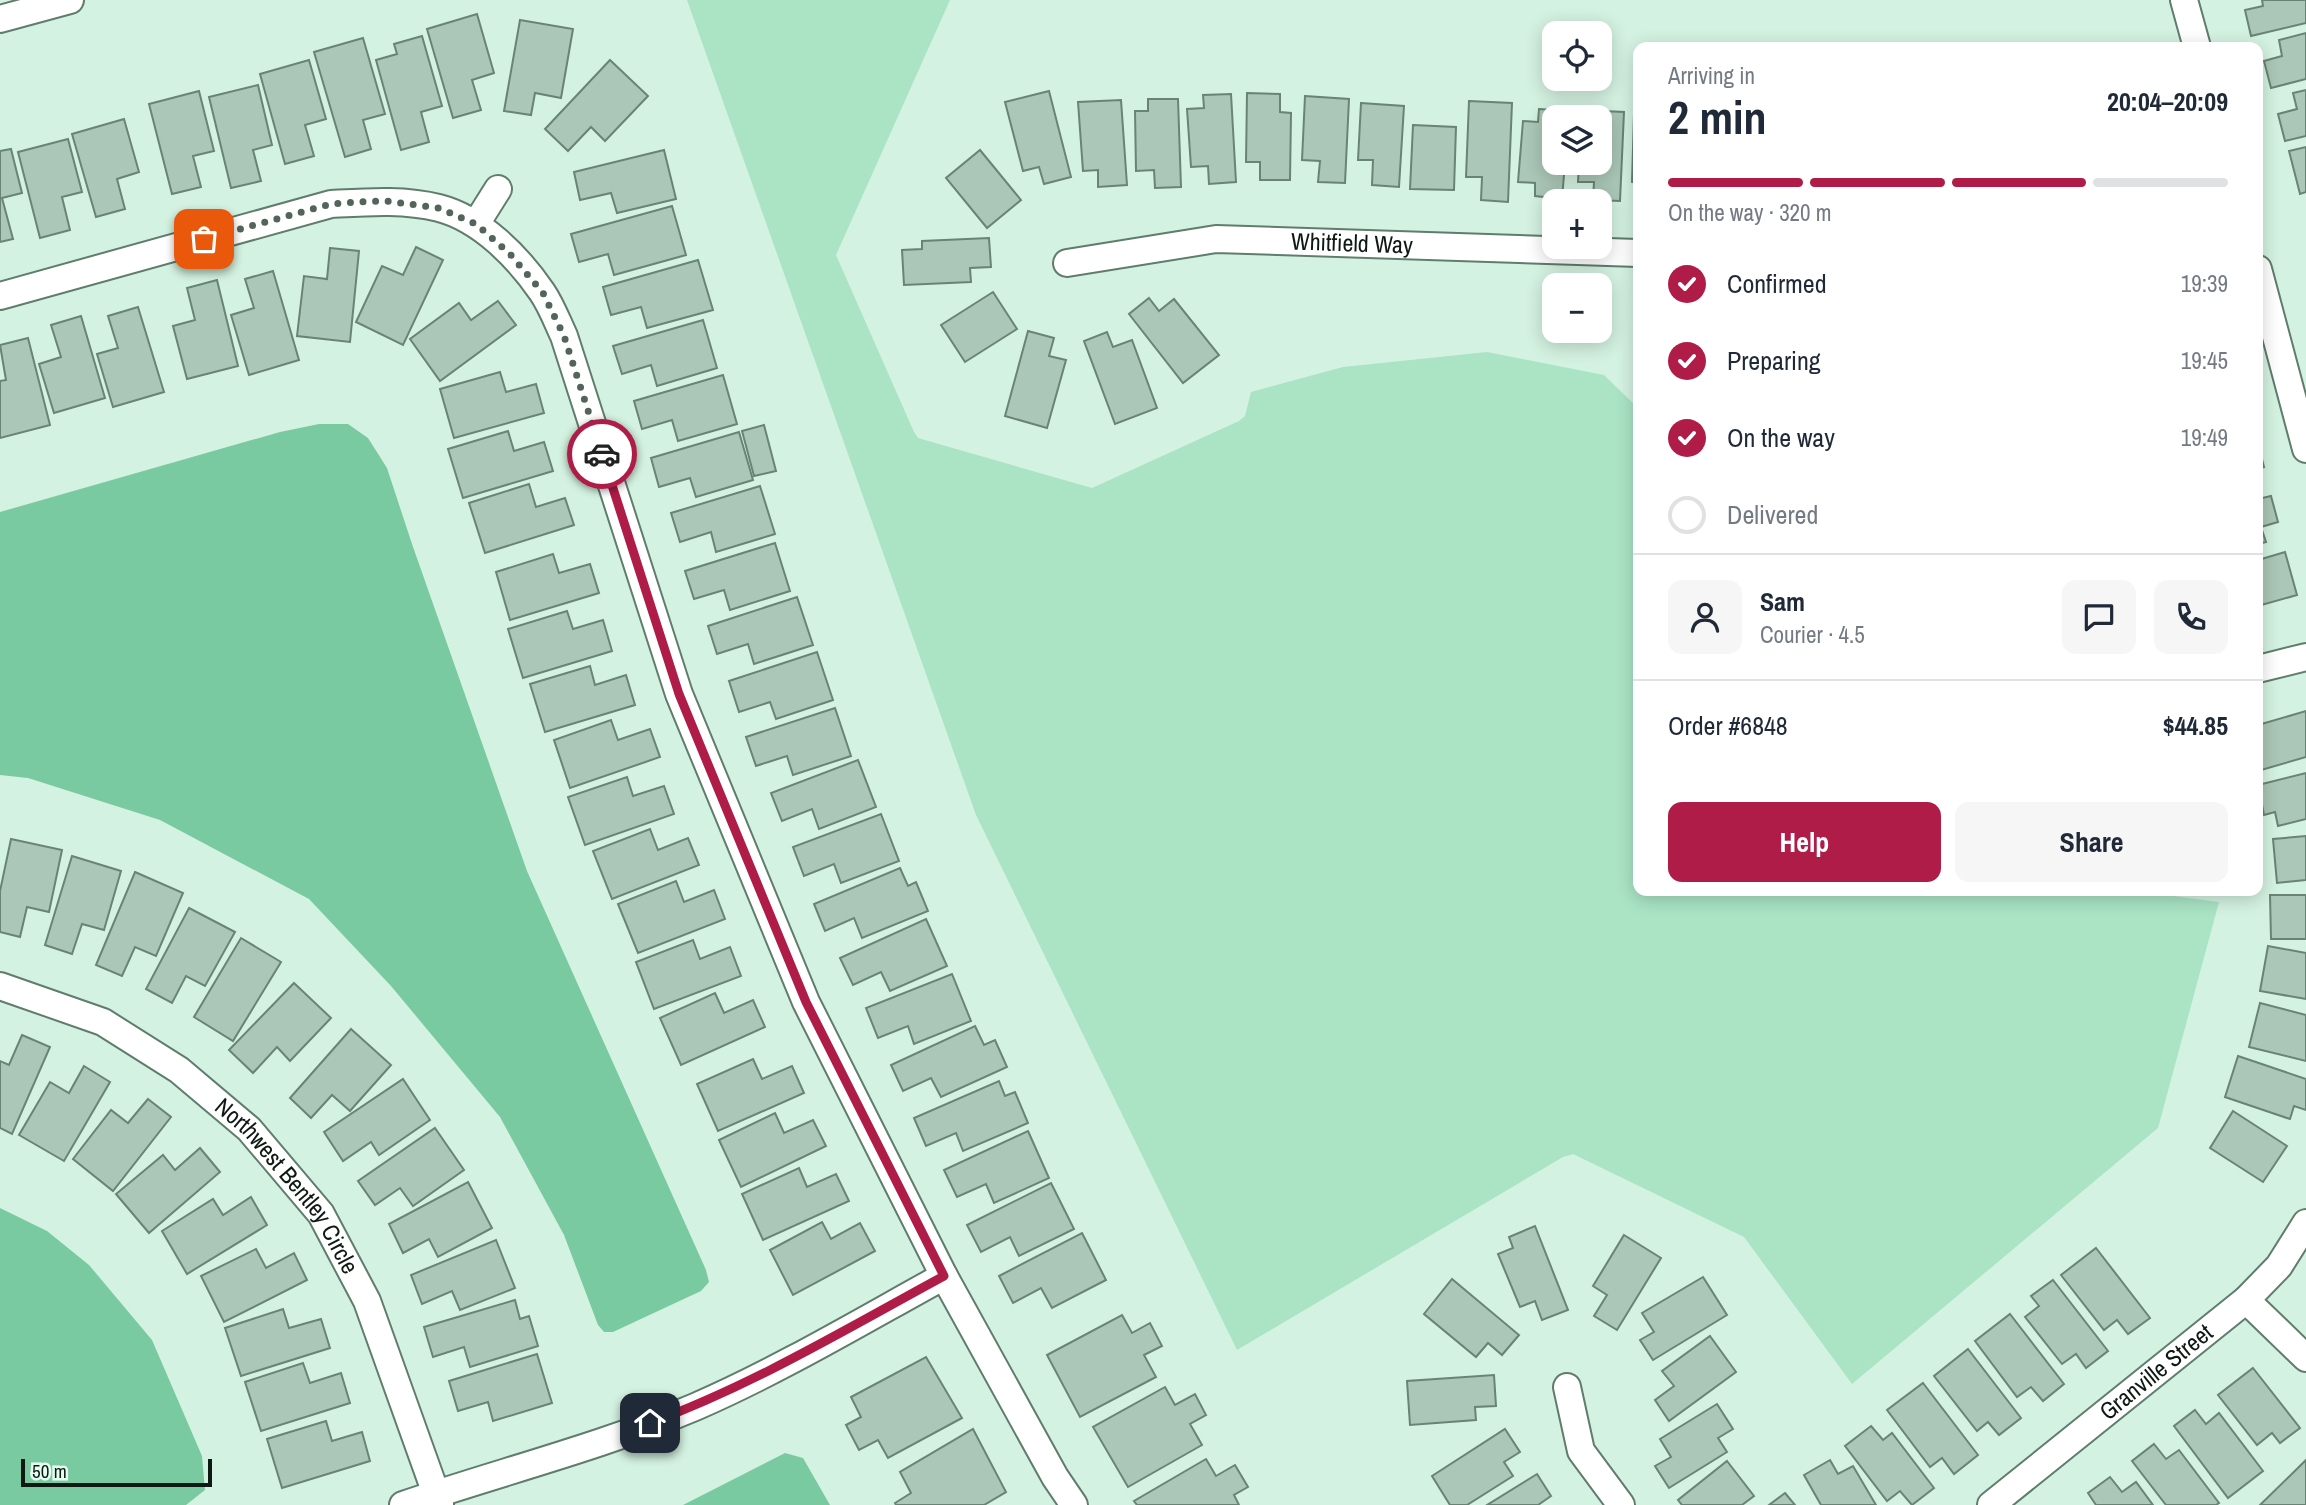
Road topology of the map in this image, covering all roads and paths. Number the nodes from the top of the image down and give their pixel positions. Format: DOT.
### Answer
graph roads {
  1 [pos="70,0"];
  2 [pos="2184,0"];
  3 [pos="0,19"];
  4 [pos="2196,42"];
  5 [pos="498,190"];
  6 [pos="476,224"];
  7 [pos="1633,253"];
  8 [pos="1067,263"];
  9 [pos="2263,288"];
  10 [pos="0,296"];
  11 [pos="2306,449"];
  12 [pos="2306,657"];
  13 [pos="2263,668"];
  14 [pos="0,986"];
  15 [pos="2306,1223"];
  16 [pos="944,1276"];
  17 [pos="2246,1300"];
  18 [pos="2306,1358"];
  19 [pos="1567,1387"];
  20 [pos="438,1499"];
  21 [pos="403,1505"];
  22 [pos="1074,1505"];
  23 [pos="1621,1505"];
  24 [pos="1991,1505"];
  1 -- 3 [label="street"];
  2 -- 4 [label="street"];
  5 -- 6 [label="street"];
  6 -- 10 [label="street"];
  6 -- 16 [label="street"];
  7 -- 8 [label="street, Whitfield Way"];
  9 -- 11 [label="street"];
  12 -- 13 [label="street"];
  14 -- 20 [label="street, Northwest Bentley Circle"];
  15 -- 17 [label="street, Granville Street"];
  16 -- 20 [label="street"];
  16 -- 22 [label="street"];
  17 -- 18 [label="street"];
  17 -- 24 [label="street, Granville Street"];
  19 -- 23 [label="street"];
  20 -- 21 [label="street"];
}
